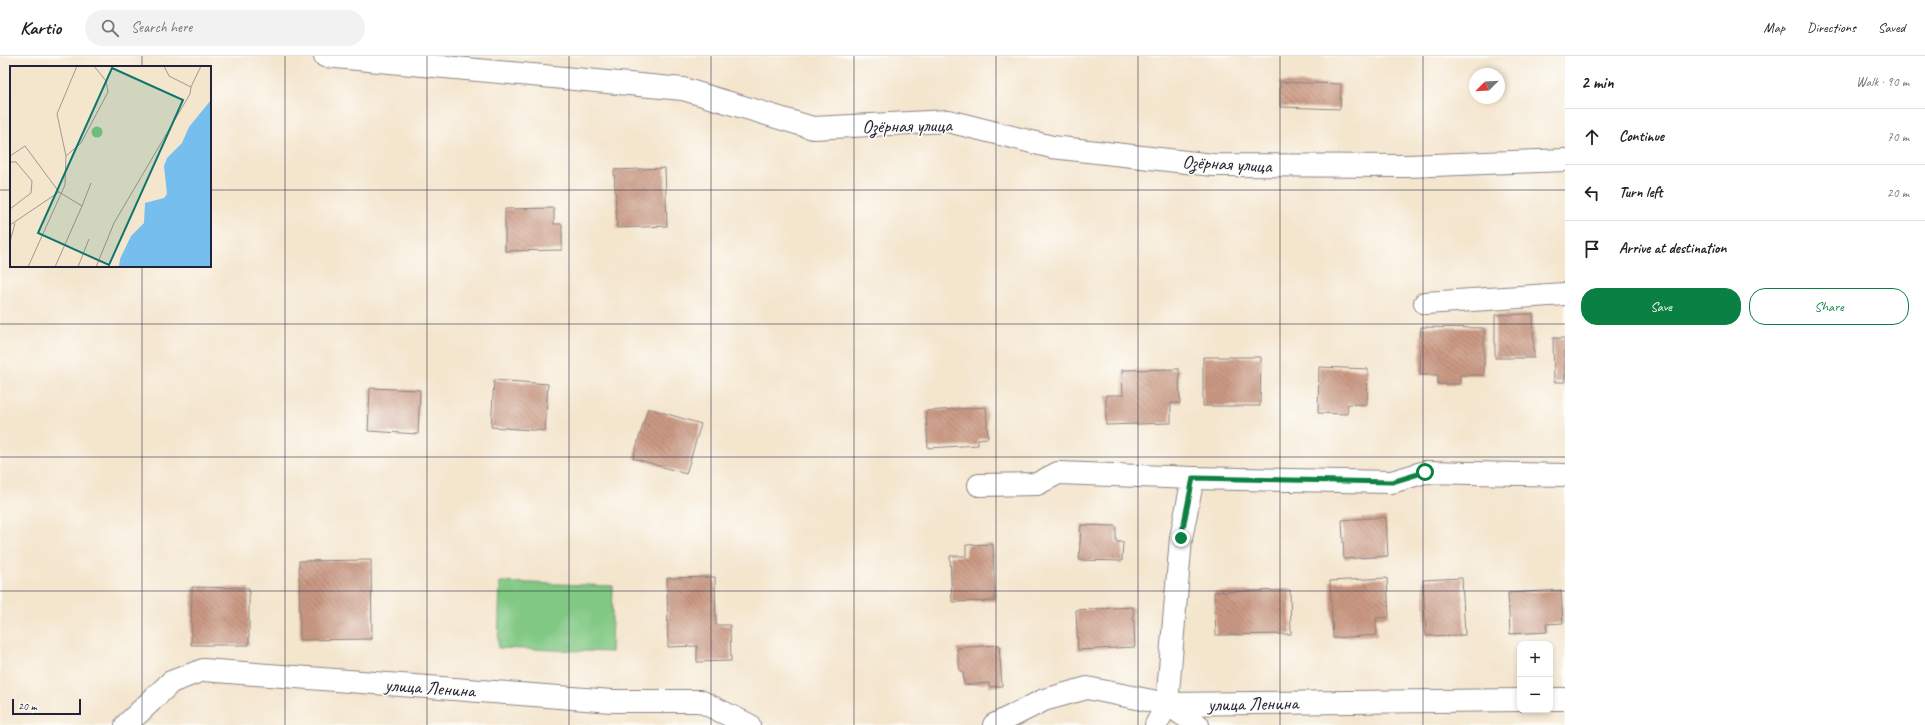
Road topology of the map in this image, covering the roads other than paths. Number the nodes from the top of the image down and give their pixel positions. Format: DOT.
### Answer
graph roads {
  1 [pos="325,56"];
  2 [pos="1565,160"];
  3 [pos="1565,294"];
  4 [pos="1425,303"];
  5 [pos="1565,475"];
  6 [pos="1193,478"];
  7 [pos="979,485"];
  8 [pos="1553,699"];
  9 [pos="1565,699"];
  10 [pos="1517,700"];
  11 [pos="1167,704"];
  12 [pos="126,725"];
  13 [pos="749,725"];
  14 [pos="994,725"];
  15 [pos="1156,725"];
  16 [pos="1198,725"];
  1 -- 2 [label="street, Озёрная улица"];
  3 -- 4 [label="street"];
  5 -- 6 [label="street"];
  6 -- 7 [label="street"];
  6 -- 11 [label="street"];
  8 -- 9 [label="street"];
  10 -- 11 [label="street, улица Ленина"];
  11 -- 14 [label="street, улица Ленина"];
  11 -- 15 [label="street"];
  11 -- 16 [label="street"];
  12 -- 13 [label="street, улица Ленина"];
}
